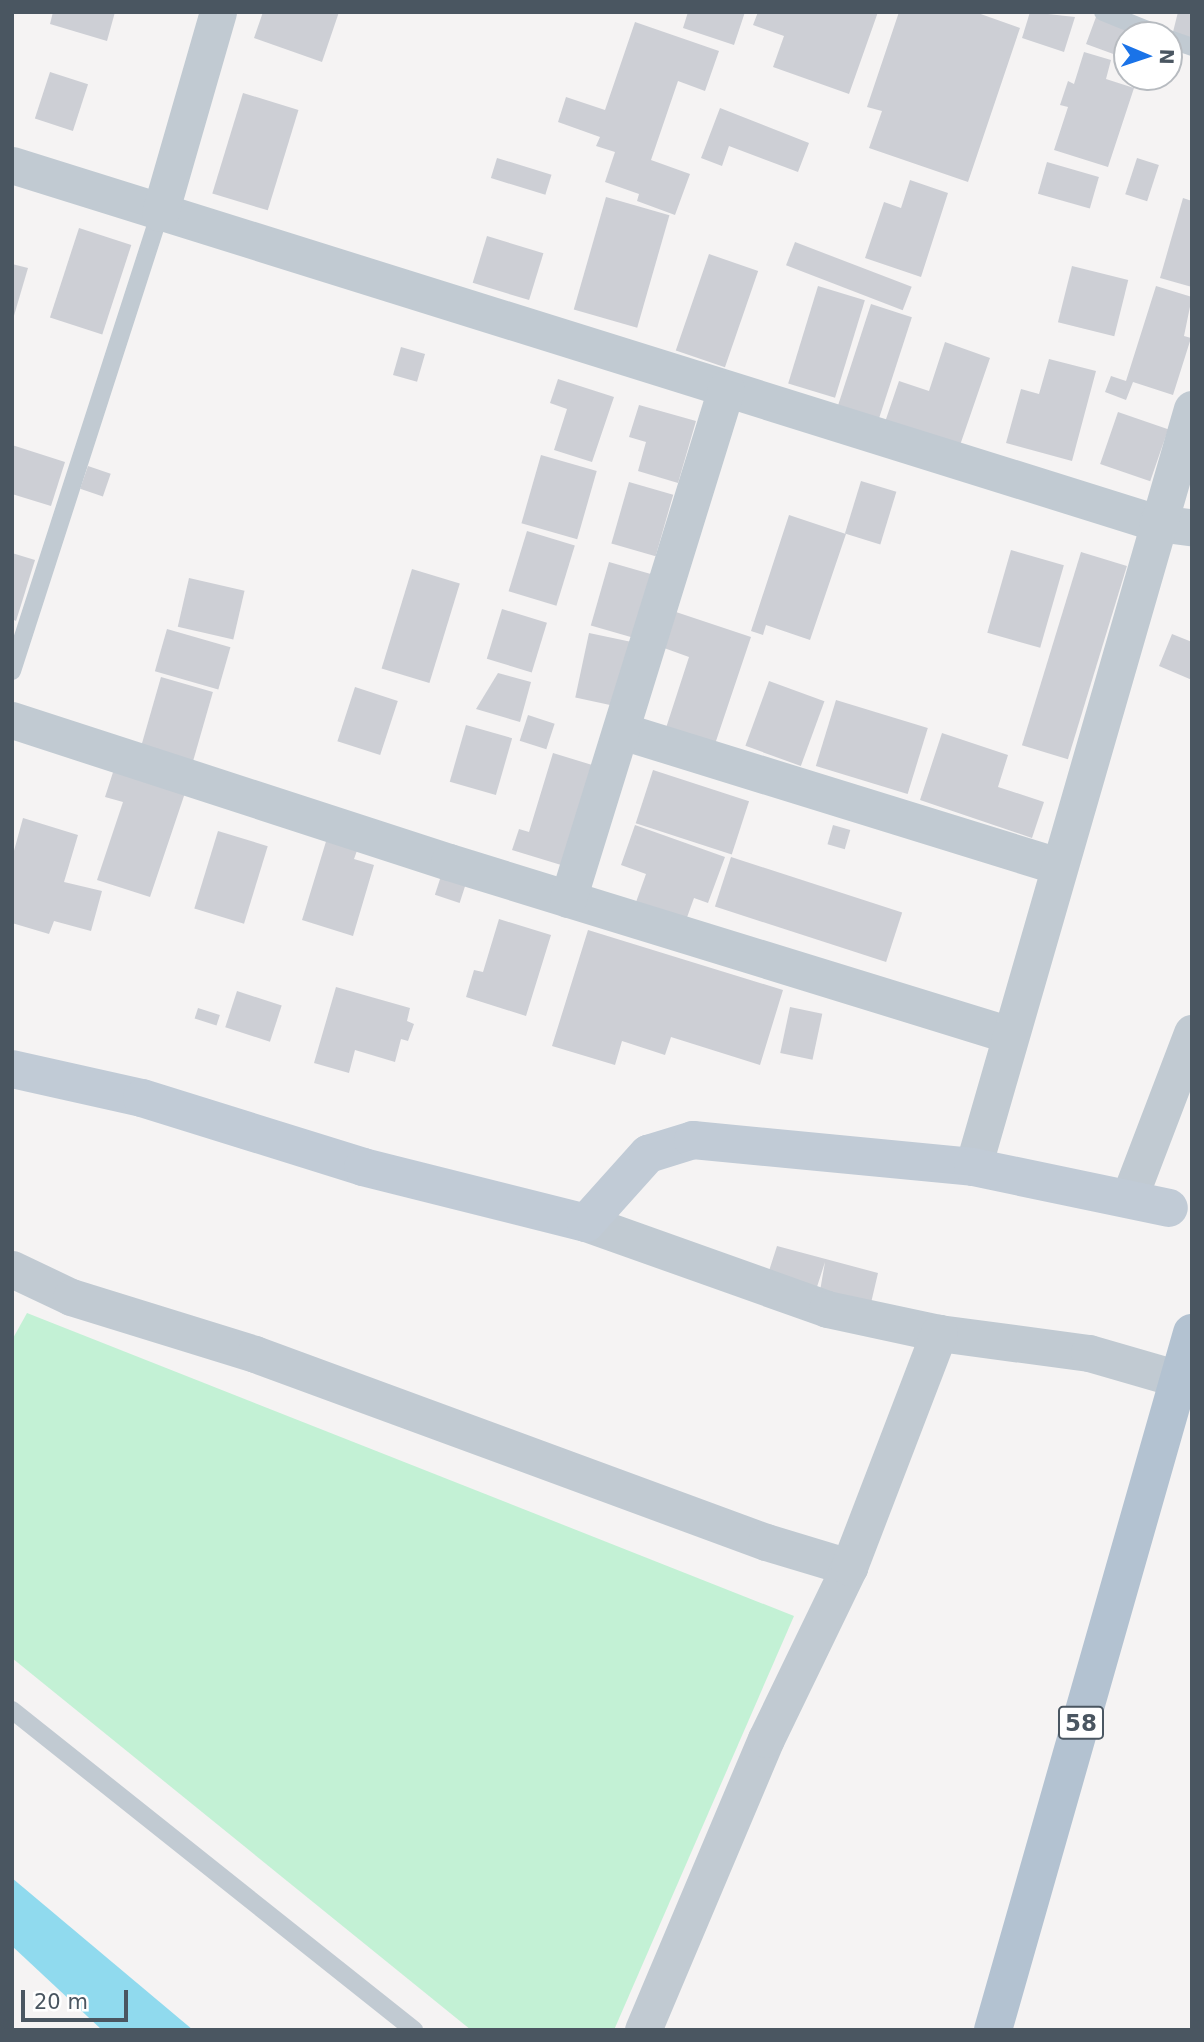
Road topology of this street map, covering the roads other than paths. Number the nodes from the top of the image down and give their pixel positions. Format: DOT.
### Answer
graph roads {
  1 [pos="219,12"];
  2 [pos="1103,12"];
  3 [pos="1125,21"];
  4 [pos="12,165"];
  5 [pos="160,213"];
  6 [pos="726,389"];
  7 [pos="1192,409"];
  8 [pos="1174,525"];
  9 [pos="12,671"];
  10 [pos="12,720"];
  11 [pos="622,730"];
  12 [pos="1059,866"];
  13 [pos="568,899"];
  14 [pos="1192,1033"];
  15 [pos="1010,1035"];
  16 [pos="12,1069"];
  17 [pos="973,1167"];
  18 [pos="1129,1198"];
  19 [pos="1169,1208"];
  20 [pos="586,1223"];
  21 [pos="12,1269"];
  22 [pos="939,1333"];
  23 [pos="1192,1333"];
  24 [pos="1185,1381"];
  25 [pos="849,1567"];
  26 [pos="12,1710"];
  27 [pos="414,2030"];
  28 [pos="643,2030"];
  29 [pos="993,2030"];
  1 -- 5 [label="street"];
  2 -- 3 [label="lane"];
  4 -- 5 [label="street"];
  5 -- 6 [label="street"];
  5 -- 9 [label="lane"];
  6 -- 8 [label="street"];
  6 -- 11 [label="street"];
  7 -- 8 [label="street"];
  8 -- 12 [label="street"];
  10 -- 13 [label="street"];
  11 -- 12 [label="street"];
  11 -- 13 [label="street"];
  12 -- 15 [label="street"];
  13 -- 15 [label="street"];
  14 -- 18 [label="street"];
  15 -- 17 [label="street"];
  16 -- 20 [label="street"];
  17 -- 18 [label="street"];
  17 -- 20 [label="street"];
  18 -- 19 [label="street"];
  20 -- 22 [label="street"];
  21 -- 25 [label="street"];
  22 -- 24 [label="street"];
  22 -- 25 [label="street"];
  23 -- 24 [label="main road, 58"];
  24 -- 29 [label="main road, 58"];
  25 -- 28 [label="street"];
  26 -- 27 [label="lane"];
}
